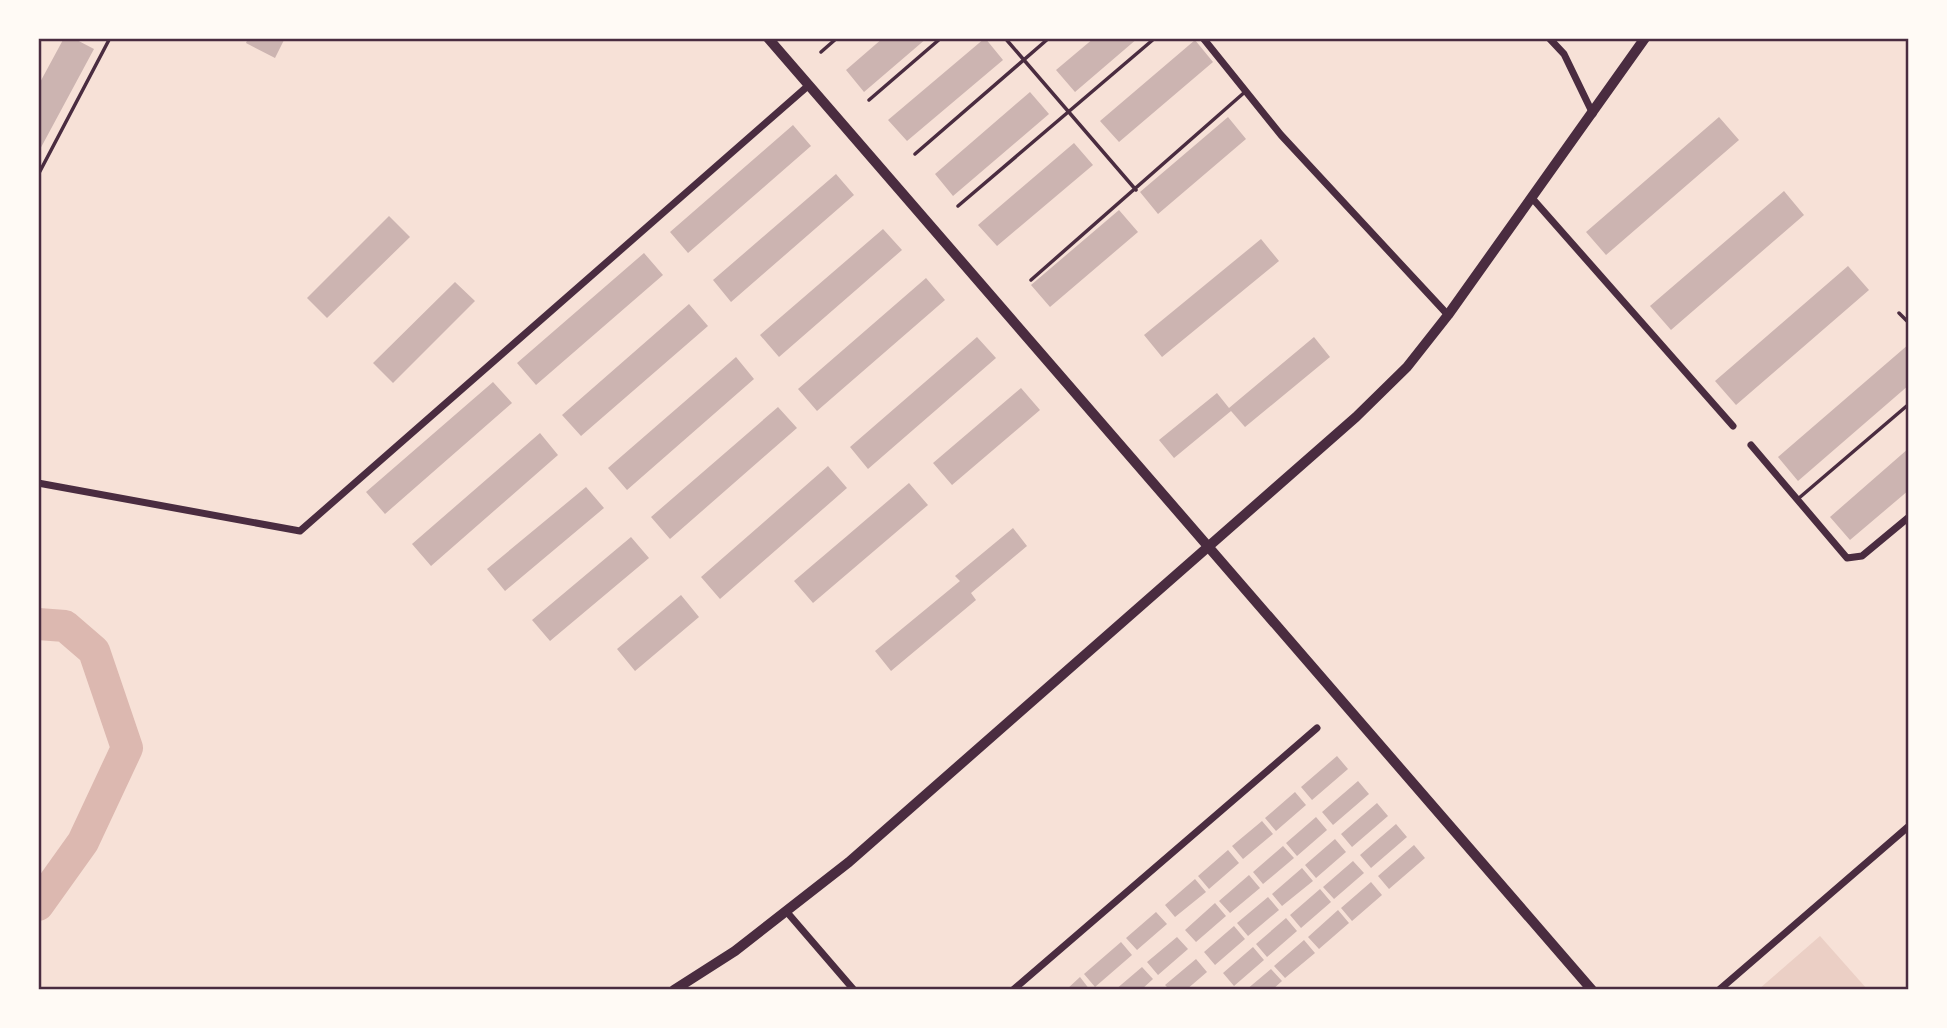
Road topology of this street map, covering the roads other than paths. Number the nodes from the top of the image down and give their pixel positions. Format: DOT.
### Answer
graph roads {
  1 [pos="110,38"];
  2 [pos="768,38"];
  3 [pos="837,38"];
  4 [pos="941,38"];
  5 [pos="1004,38"];
  6 [pos="1049,38"];
  7 [pos="1155,38"];
  8 [pos="1203,38"];
  9 [pos="1549,38"];
  10 [pos="1645,38"];
  11 [pos="821,52"];
  12 [pos="1023,60"];
  13 [pos="809,85"];
  14 [pos="1247,90"];
  15 [pos="869,100"];
  16 [pos="1068,112"];
  17 [pos="1593,114"];
  18 [pos="915,154"];
  19 [pos="38,175"];
  20 [pos="1136,190"];
  21 [pos="1532,198"];
  22 [pos="958,206"];
  23 [pos="1031,280"];
  24 [pos="1899,313"];
  25 [pos="1448,315"];
  26 [pos="1909,323"];
  27 [pos="1909,404"];
  28 [pos="1733,426"];
  29 [pos="1751,445"];
  30 [pos="38,483"];
  31 [pos="1797,500"];
  32 [pos="1909,517"];
  33 [pos="1209,546"];
  34 [pos="1317,728"];
  35 [pos="1909,826"];
  36 [pos="786,911"];
  37 [pos="674,989"];
  38 [pos="854,989"];
  39 [pos="1013,989"];
  40 [pos="1592,989"];
  41 [pos="1719,989"];
  1 -- 19 [label="lane"];
  2 -- 13 [label="street"];
  3 -- 11 [label="lane"];
  4 -- 15 [label="lane"];
  5 -- 12 [label="lane"];
  6 -- 12 [label="lane"];
  7 -- 16 [label="lane"];
  8 -- 14 [label="street"];
  9 -- 17 [label="street"];
  10 -- 17 [label="street"];
  12 -- 16 [label="lane"];
  12 -- 18 [label="lane"];
  13 -- 30 [label="street"];
  13 -- 33 [label="street"];
  14 -- 20 [label="lane"];
  14 -- 25 [label="street"];
  16 -- 20 [label="lane"];
  16 -- 22 [label="lane"];
  17 -- 21 [label="street"];
  20 -- 23 [label="lane"];
  21 -- 25 [label="street"];
  21 -- 28 [label="street"];
  24 -- 26 [label="lane"];
  25 -- 33 [label="street"];
  27 -- 31 [label="lane"];
  29 -- 31 [label="street"];
  31 -- 32 [label="street"];
  33 -- 36 [label="street"];
  33 -- 40 [label="street"];
  34 -- 39 [label="street"];
  35 -- 41 [label="street"];
  36 -- 37 [label="street"];
  36 -- 38 [label="street"];
}
